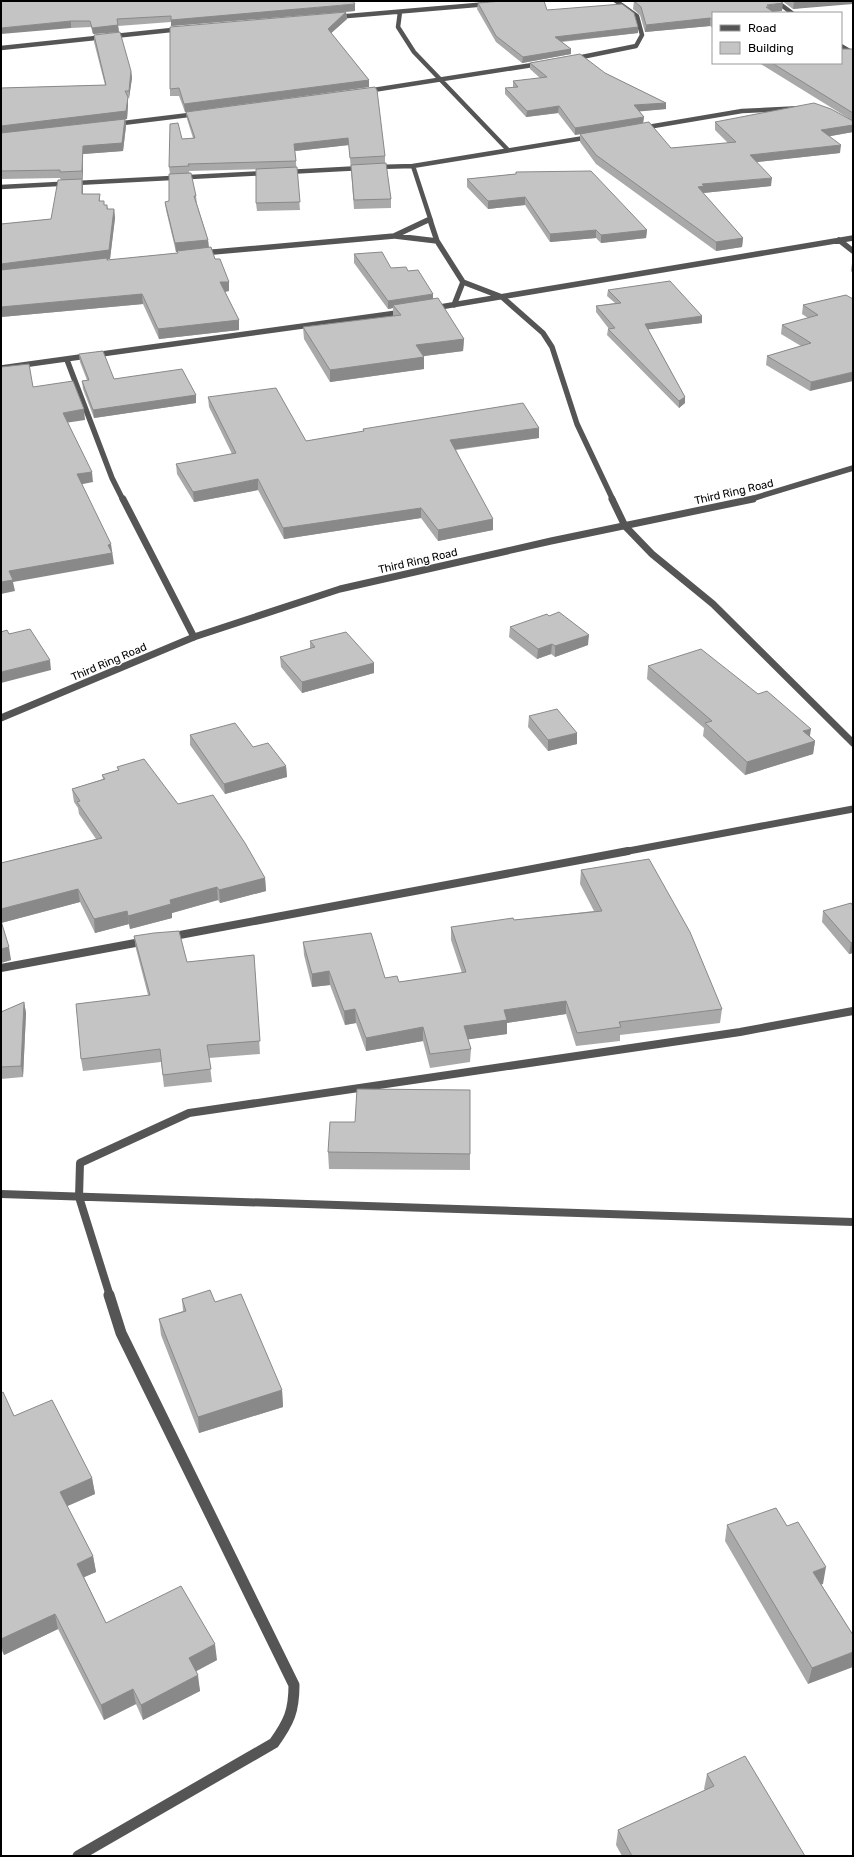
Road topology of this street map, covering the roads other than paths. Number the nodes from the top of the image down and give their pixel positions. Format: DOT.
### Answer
graph roads {
  1 [pos="458,1"];
  2 [pos="616,1"];
  3 [pos="776,1"];
  4 [pos="496,4"];
  5 [pos="461,7"];
  6 [pos="400,12"];
  7 [pos="791,12"];
  8 [pos="330,17"];
  9 [pos="183,29"];
  10 [pos="842,47"];
  11 [pos="1,48"];
  12 [pos="852,52"];
  13 [pos="566,60"];
  14 [pos="544,63"];
  15 [pos="442,80"];
  16 [pos="365,91"];
  17 [pos="809,108"];
  18 [pos="202,114"];
  19 [pos="109,125"];
  20 [pos="638,128"];
  21 [pos="600,135"];
  22 [pos="508,150"];
  23 [pos="413,166"];
  24 [pos="365,168"];
  25 [pos="373,168"];
  26 [pos="270,173"];
  27 [pos="278,173"];
  28 [pos="1,188"];
  29 [pos="429,220"];
  30 [pos="394,236"];
  31 [pos="853,238"];
  32 [pos="839,240"];
  33 [pos="437,241"];
  34 [pos="853,251"];
  35 [pos="197,254"];
  36 [pos="463,282"];
  37 [pos="502,297"];
  38 [pos="454,305"];
  39 [pos="430,308"];
  40 [pos="414,310"];
  41 [pos="67,360"];
  42 [pos="1,368"];
  43 [pos="853,468"];
  44 [pos="625,526"];
  45 [pos="194,637"];
  46 [pos="1,718"];
  47 [pos="853,743"];
  48 [pos="853,809"];
  49 [pos="1,968"];
  50 [pos="853,1011"];
  51 [pos="1,1194"];
  52 [pos="79,1197"];
  53 [pos="853,1222"];
  54 [pos="78,1856"];
  1 -- 5 [label="street"];
  2 -- 13 [label="street"];
  3 -- 7 [label="street"];
  4 -- 5 [label="street"];
  5 -- 6 [label="street"];
  6 -- 8 [label="street"];
  6 -- 15 [label="street"];
  9 -- 11 [label="street"];
  10 -- 12 [label="street"];
  14 -- 15 [label="street"];
  15 -- 16 [label="street"];
  15 -- 22 [label="street"];
  17 -- 20 [label="street"];
  18 -- 19 [label="street"];
  21 -- 22 [label="street"];
  22 -- 23 [label="street"];
  23 -- 25 [label="street"];
  23 -- 29 [label="street"];
  24 -- 27 [label="street"];
  26 -- 28 [label="street"];
  29 -- 30 [label="street"];
  29 -- 33 [label="street"];
  30 -- 33 [label="street"];
  30 -- 35 [label="street"];
  31 -- 32 [label="street"];
  32 -- 34 [label="street"];
  32 -- 37 [label="street"];
  33 -- 36 [label="street"];
  36 -- 37 [label="street"];
  36 -- 38 [label="street"];
  37 -- 38 [label="street"];
  37 -- 44 [label="street"];
  38 -- 39 [label="street"];
  40 -- 41 [label="street"];
  41 -- 42 [label="street"];
  41 -- 45 [label="street"];
  43 -- 44 [label="street, Third Ring Road"];
  44 -- 45 [label="street, Third Ring Road"];
  44 -- 47 [label="street"];
  45 -- 46 [label="street, Third Ring Road"];
  48 -- 49 [label="street"];
  50 -- 52 [label="street"];
  51 -- 52 [label="street"];
  52 -- 53 [label="street"];
  52 -- 54 [label="street"];
}
